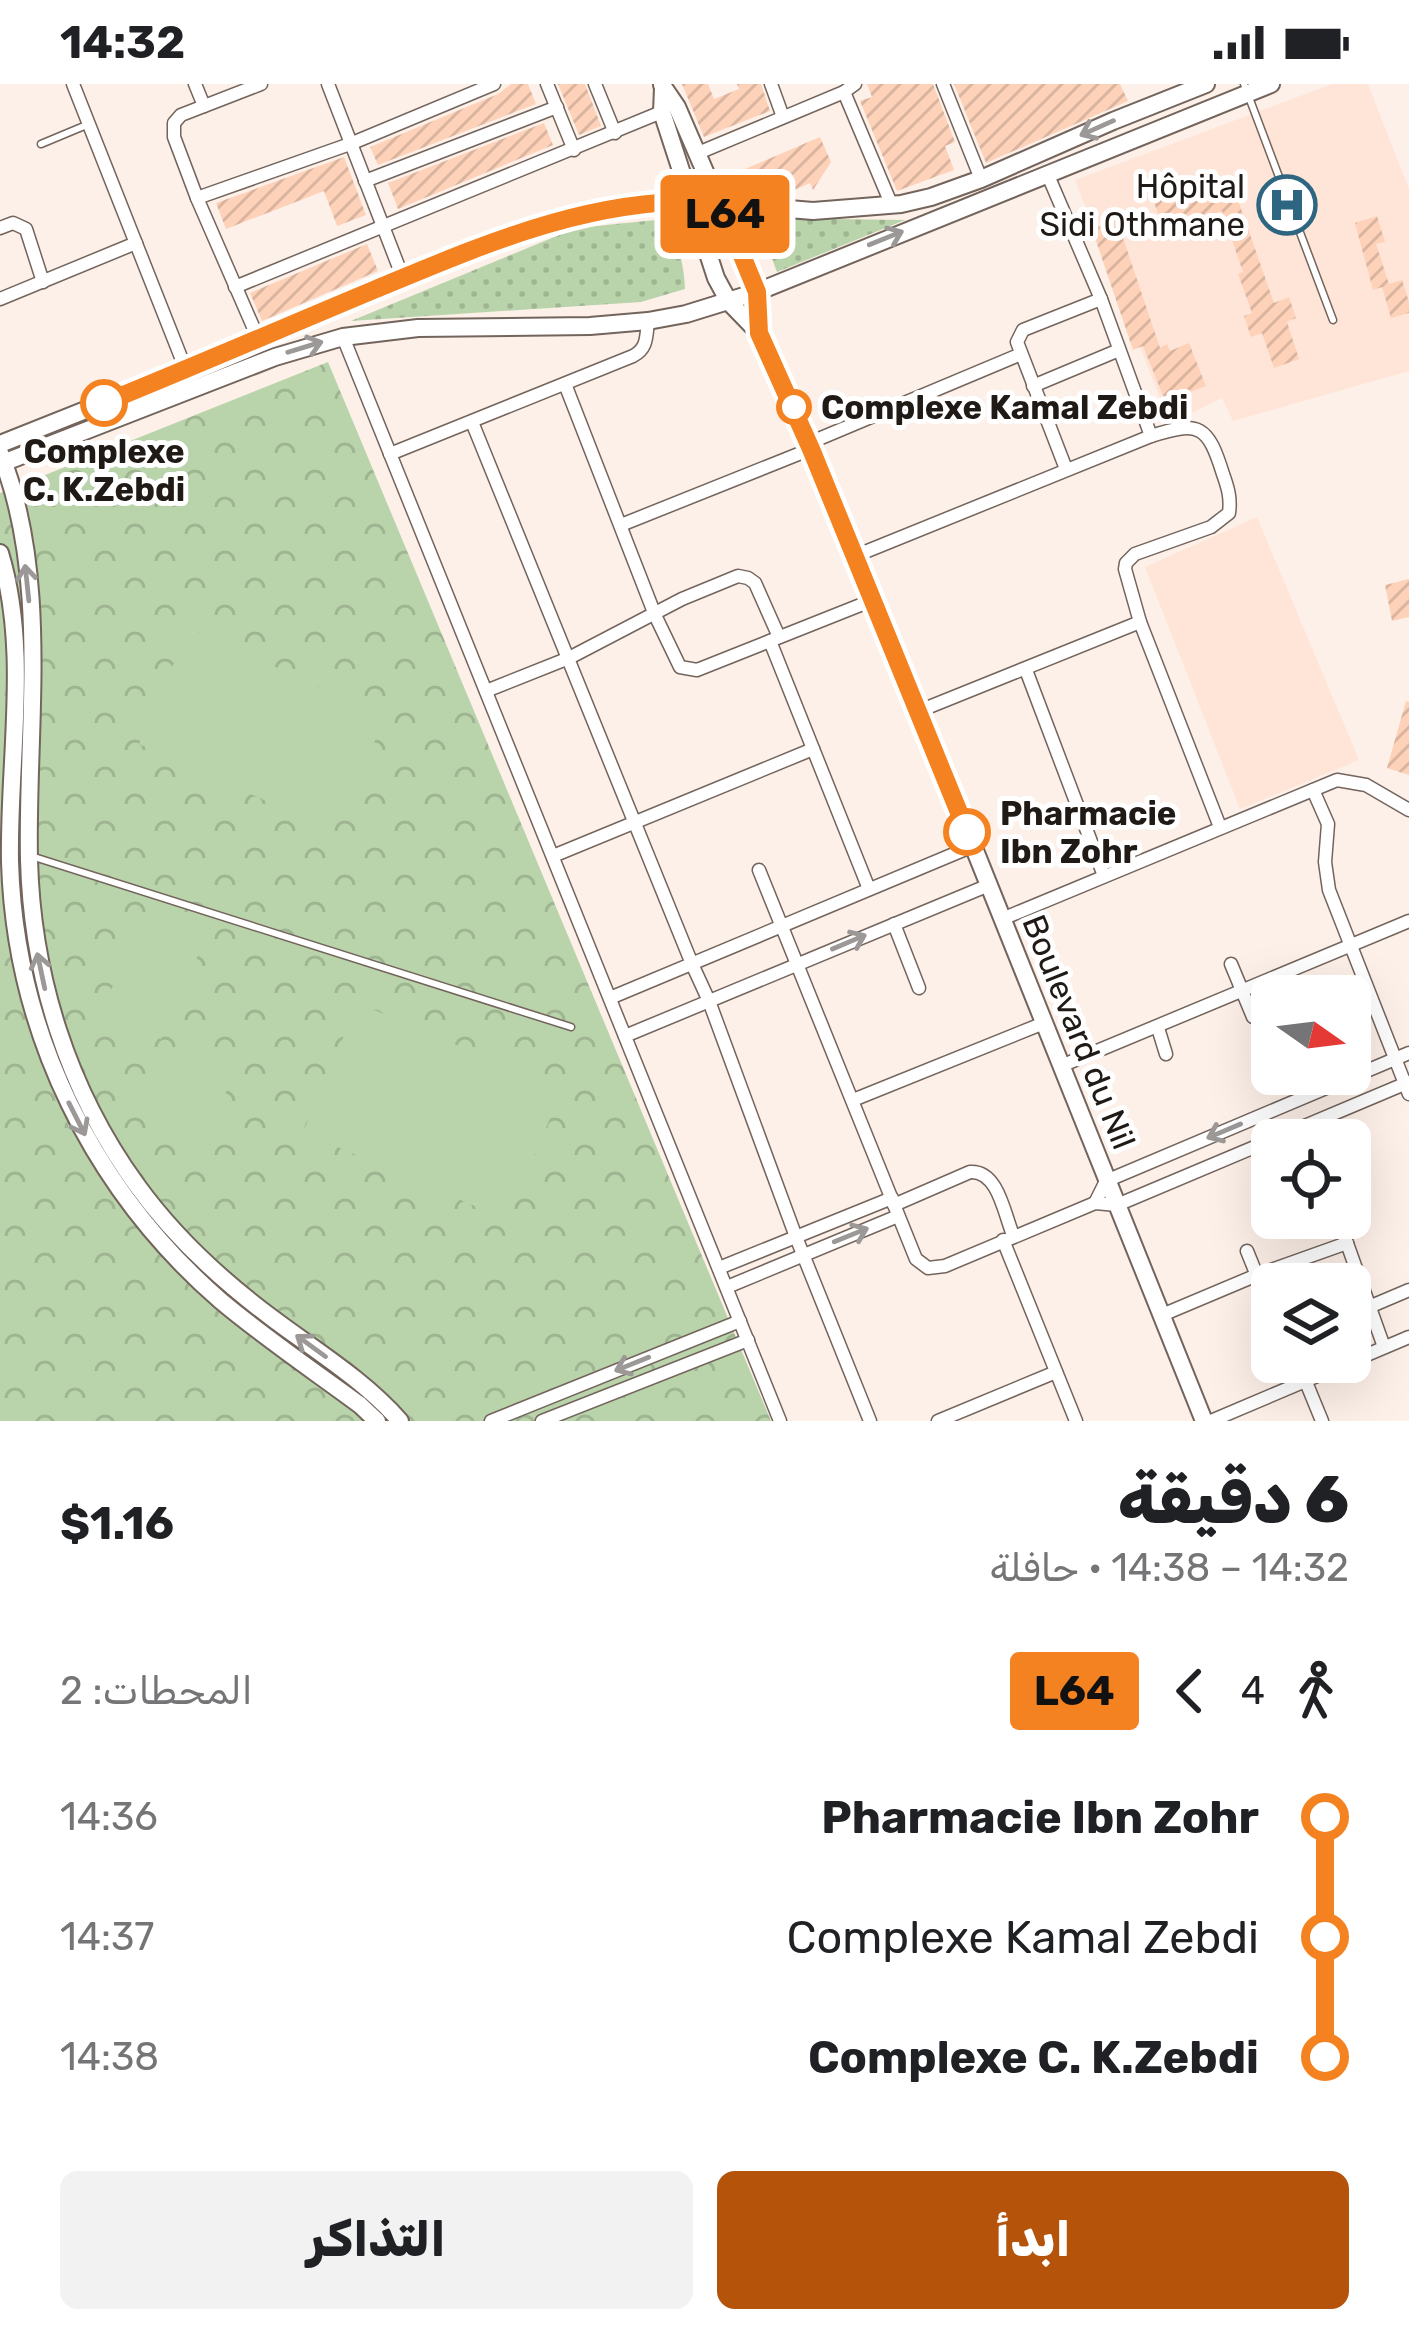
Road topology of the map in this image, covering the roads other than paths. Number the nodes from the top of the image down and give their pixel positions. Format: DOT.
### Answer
graph roads {
  1 [pos="73,84"];
  2 [pos="195,84"];
  3 [pos="261,84"];
  4 [pos="328,84"];
  5 [pos="444,84"];
  6 [pos="494,84"];
  7 [pos="547,84"];
  8 [pos="595,84"];
  9 [pos="771,84"];
  10 [pos="943,84"];
  11 [pos="1206,84"];
  12 [pos="1271,84"];
  13 [pos="662,86"];
  14 [pos="850,88"];
  15 [pos="1246,89"];
  16 [pos="452,101"];
  17 [pos="204,106"];
  18 [pos="557,107"];
  19 [pos="669,109"];
  20 [pos="784,117"];
  21 [pos="88,124"];
  22 [pos="615,133"];
  23 [pos="41,144"];
  24 [pos="350,144"];
  25 [pos="574,150"];
  26 [pos="698,153"];
  27 [pos="1047,172"];
  28 [pos="981,179"];
  29 [pos="365,182"];
  30 [pos="197,198"];
  31 [pos="691,201"];
  32 [pos="720,202"];
  33 [pos="892,206"];
  34 [pos="382,225"];
  35 [pos="0,227"];
  36 [pos="136,243"];
  37 [pos="403,278"];
  38 [pos="43,282"];
  39 [pos="235,287"];
  40 [pos="757,292"];
  41 [pos="0,299"];
  42 [pos="1101,299"];
  43 [pos="729,302"];
  44 [pos="1333,320"];
  45 [pos="647,321"];
  46 [pos="759,333"];
  47 [pos="343,337"];
  48 [pos="258,338"];
  49 [pos="1119,350"];
  50 [pos="1021,354"];
  51 [pos="186,370"];
  52 [pos="566,384"];
  53 [pos="1033,386"];
  54 [pos="472,422"];
  55 [pos="1151,436"];
  56 [pos="810,446"];
  57 [pos="390,454"];
  58 [pos="1,456"];
  59 [pos="1066,470"];
  60 [pos="622,525"];
  61 [pos="0,553"];
  62 [pos="855,556"];
  63 [pos="873,600"];
  64 [pos="655,615"];
  65 [pos="1140,622"];
  66 [pos="774,639"];
  67 [pos="569,658"];
  68 [pos="1026,670"];
  69 [pos="486,691"];
  70 [pos="919,711"];
  71 [pos="813,749"];
  72 [pos="1313,790"];
  73 [pos="1409,811"];
  74 [pos="636,822"];
  75 [pos="1220,827"];
  76 [pos="973,846"];
  77 [pos="29,855"];
  78 [pos="553,856"];
  79 [pos="759,870"];
  80 [pos="1104,876"];
  81 [pos="988,885"];
  82 [pos="869,889"];
  83 [pos="1002,919"];
  84 [pos="1409,921"];
  85 [pos="894,924"];
  86 [pos="781,925"];
  87 [pos="1350,947"];
  88 [pos="692,964"];
  89 [pos="797,964"];
  90 [pos="1231,964"];
  91 [pos="919,988"];
  92 [pos="1243,990"];
  93 [pos="610,998"];
  94 [pos="709,1001"];
  95 [pos="1251,1012"];
  96 [pos="1044,1024"];
  97 [pos="571,1027"];
  98 [pos="1158,1028"];
  99 [pos="625,1036"];
  100 [pos="1409,1053"];
  101 [pos="1166,1054"];
  102 [pos="1395,1059"];
  103 [pos="1060,1066"];
  104 [pos="1408,1086"];
  105 [pos="853,1100"];
  106 [pos="1106,1181"];
  107 [pos="1095,1203"];
  108 [pos="1117,1205"];
  109 [pos="895,1207"];
  110 [pos="796,1238"];
  111 [pos="1008,1238"];
  112 [pos="1346,1239"];
  113 [pos="1347,1243"];
  114 [pos="1247,1251"];
  115 [pos="803,1254"];
  116 [pos="1252,1263"];
  117 [pos="1291,1263"];
  118 [pos="1354,1263"];
  119 [pos="719,1268"];
  120 [pos="1251,1278"];
  121 [pos="727,1287"];
  122 [pos="1409,1290"];
  123 [pos="1371,1306"];
  124 [pos="1371,1312"];
  125 [pos="1162,1315"];
  126 [pos="740,1321"];
  127 [pos="1409,1337"];
  128 [pos="748,1340"];
  129 [pos="1384,1347"];
  130 [pos="1371,1353"];
  131 [pos="1056,1372"];
  132 [pos="1303,1383"];
  133 [pos="1306,1383"];
  134 [pos="582,1384"];
  135 [pos="589,1402"];
  136 [pos="377,1421"];
  137 [pos="400,1421"];
  138 [pos="491,1421"];
  139 [pos="542,1421"];
  140 [pos="780,1421"];
  141 [pos="870,1421"];
  142 [pos="938,1421"];
  143 [pos="1076,1421"];
  144 [pos="1208,1421"];
  145 [pos="1322,1421"];
  1 -- 21 [label="street"];
  2 -- 17 [label="street"];
  3 -- 17 [label="street"];
  4 -- 24 [label="street"];
  5 -- 16 [label="street"];
  6 -- 16 [label="street"];
  7 -- 18 [label="street"];
  8 -- 22 [label="street"];
  9 -- 20 [label="street"];
  10 -- 28 [label="street"];
  11 -- 28 [label="street, one-way"];
  12 -- 15 [label="street"];
  13 -- 19 [label="street"];
  14 -- 20 [label="street"];
  14 -- 33 [label="street"];
  15 -- 27 [label="street"];
  15 -- 44 [label="lane"];
  16 -- 24 [label="street"];
  17 -- 30 [label="street"];
  18 -- 25 [label="street"];
  18 -- 29 [label="street"];
  19 -- 22 [label="street"];
  19 -- 26 [label="street, Boulevard du Nil"];
  19 -- 31 [label="street, Boulevard du Nil"];
  20 -- 26 [label="street"];
  21 -- 23 [label="lane"];
  21 -- 36 [label="street"];
  22 -- 25 [label="street"];
  24 -- 29 [label="street"];
  24 -- 30 [label="street"];
  25 -- 34 [label="street"];
  26 -- 32 [label="street, Boulevard du Nil"];
  40 -- 27 [label="street, one-way"];
  27 -- 42 [label="street"];
  28 -- 33 [label="street"];
  29 -- 34 [label="street"];
  30 -- 39 [label="street"];
  31 -- 32 [label="street"];
  31 -- 37 [label="street"];
  31 -- 43 [label="street, Boulevard du Nil"];
  32 -- 33 [label="street"];
  32 -- 40 [label="street, Boulevard du Nil"];
  34 -- 37 [label="street"];
  34 -- 39 [label="street"];
  35 -- 38 [label="street"];
  36 -- 38 [label="street"];
  36 -- 51 [label="street"];
  37 -- 48 [label="street"];
  38 -- 41 [label="street"];
  39 -- 48 [label="street"];
  40 -- 43 [label="street"];
  40 -- 46 [label="street, Boulevard du Nil"];
  42 -- 49 [label="street"];
  42 -- 50 [label="street"];
  43 -- 45 [label="street"];
  43 -- 46 [label="street, Boulevard du Nil"];
  45 -- 47 [label="street"];
  45 -- 52 [label="street"];
  46 -- 56 [label="street, Boulevard du Nil"];
  47 -- 57 [label="street"];
  58 -- 47 [label="street, one-way"];
  48 -- 51 [label="street"];
  49 -- 53 [label="street"];
  49 -- 55 [label="street"];
  50 -- 53 [label="street"];
  50 -- 56 [label="street"];
  51 -- 58 [label="street"];
  52 -- 54 [label="street"];
  52 -- 60 [label="street"];
  53 -- 59 [label="street"];
  54 -- 57 [label="street"];
  54 -- 67 [label="street"];
  55 -- 59 [label="street"];
  55 -- 65 [label="street"];
  56 -- 60 [label="street"];
  56 -- 62 [label="street, Boulevard du Nil"];
  57 -- 69 [label="street"];
  77 -- 58 [label="street, one-way"];
  59 -- 62 [label="street"];
  60 -- 64 [label="street"];
  61 -- 136 [label="street, one-way"];
  62 -- 63 [label="street, Boulevard du Nil"];
  63 -- 66 [label="street"];
  63 -- 70 [label="street, Boulevard du Nil"];
  64 -- 66 [label="street"];
  64 -- 66 [label="street"];
  64 -- 67 [label="street"];
  65 -- 68 [label="street"];
  65 -- 75 [label="street"];
  66 -- 71 [label="street"];
  67 -- 69 [label="street"];
  67 -- 74 [label="street"];
  68 -- 70 [label="street"];
  68 -- 80 [label="street"];
  69 -- 78 [label="street"];
  70 -- 76 [label="street, Boulevard du Nil"];
  71 -- 74 [label="street"];
  71 -- 82 [label="street"];
  72 -- 73 [label="street"];
  72 -- 75 [label="street"];
  72 -- 87 [label="street"];
  74 -- 78 [label="street"];
  74 -- 88 [label="street"];
  75 -- 80 [label="street"];
  76 -- 81 [label="street, Boulevard du Nil"];
  76 -- 82 [label="street"];
  77 -- 97 [label="lane"];
  137 -- 77 [label="street, one-way"];
  78 -- 93 [label="street"];
  79 -- 86 [label="street"];
  80 -- 83 [label="street"];
  81 -- 83 [label="street, Boulevard du Nil"];
  81 -- 85 [label="street"];
  82 -- 86 [label="street"];
  83 -- 96 [label="street, Boulevard du Nil"];
  84 -- 87 [label="street"];
  89 -- 85 [label="street, one-way"];
  85 -- 91 [label="street"];
  86 -- 88 [label="street"];
  86 -- 89 [label="street"];
  87 -- 92 [label="street"];
  87 -- 102 [label="street"];
  88 -- 93 [label="street"];
  88 -- 94 [label="street"];
  89 -- 94 [label="street"];
  89 -- 105 [label="street"];
  90 -- 92 [label="street"];
  92 -- 95 [label="street"];
  92 -- 98 [label="street"];
  93 -- 99 [label="street"];
  94 -- 99 [label="street"];
  94 -- 110 [label="street"];
  96 -- 103 [label="street, Boulevard du Nil"];
  96 -- 105 [label="street"];
  98 -- 101 [label="street"];
  98 -- 103 [label="street"];
  99 -- 119 [label="street"];
  100 -- 102 [label="street"];
  102 -- 104 [label="street"];
  102 -- 106 [label="street, one-way"];
  103 -- 106 [label="street, Boulevard du Nil"];
  104 -- 108 [label="street"];
  105 -- 109 [label="street"];
  106 -- 107 [label="street"];
  106 -- 108 [label="street, Boulevard du Nil"];
  107 -- 108 [label="street"];
  107 -- 111 [label="street"];
  108 -- 125 [label="street, Boulevard du Nil"];
  109 -- 110 [label="street"];
  109 -- 111 [label="street"];
  109 -- 111 [label="street"];
  115 -- 109 [label="street, one-way"];
  110 -- 115 [label="street"];
  110 -- 119 [label="street"];
  111 -- 131 [label="street"];
  112 -- 113 [label="street"];
  113 -- 117 [label="street"];
  113 -- 118 [label="street"];
  114 -- 116 [label="street"];
  115 -- 121 [label="street"];
  115 -- 141 [label="street"];
  119 -- 121 [label="street"];
  120 -- 125 [label="street"];
  121 -- 126 [label="street"];
  122 -- 123 [label="street"];
  124 -- 129 [label="street"];
  125 -- 144 [label="street, Boulevard du Nil"];
  126 -- 128 [label="street"];
  126 -- 134 [label="street, one-way"];
  127 -- 129 [label="street"];
  128 -- 135 [label="street"];
  128 -- 140 [label="street"];
  129 -- 130 [label="street"];
  131 -- 142 [label="street"];
  131 -- 143 [label="street"];
  132 -- 144 [label="street"];
  133 -- 145 [label="street"];
  134 -- 135 [label="street"];
  134 -- 138 [label="street"];
  135 -- 139 [label="street"];
}
